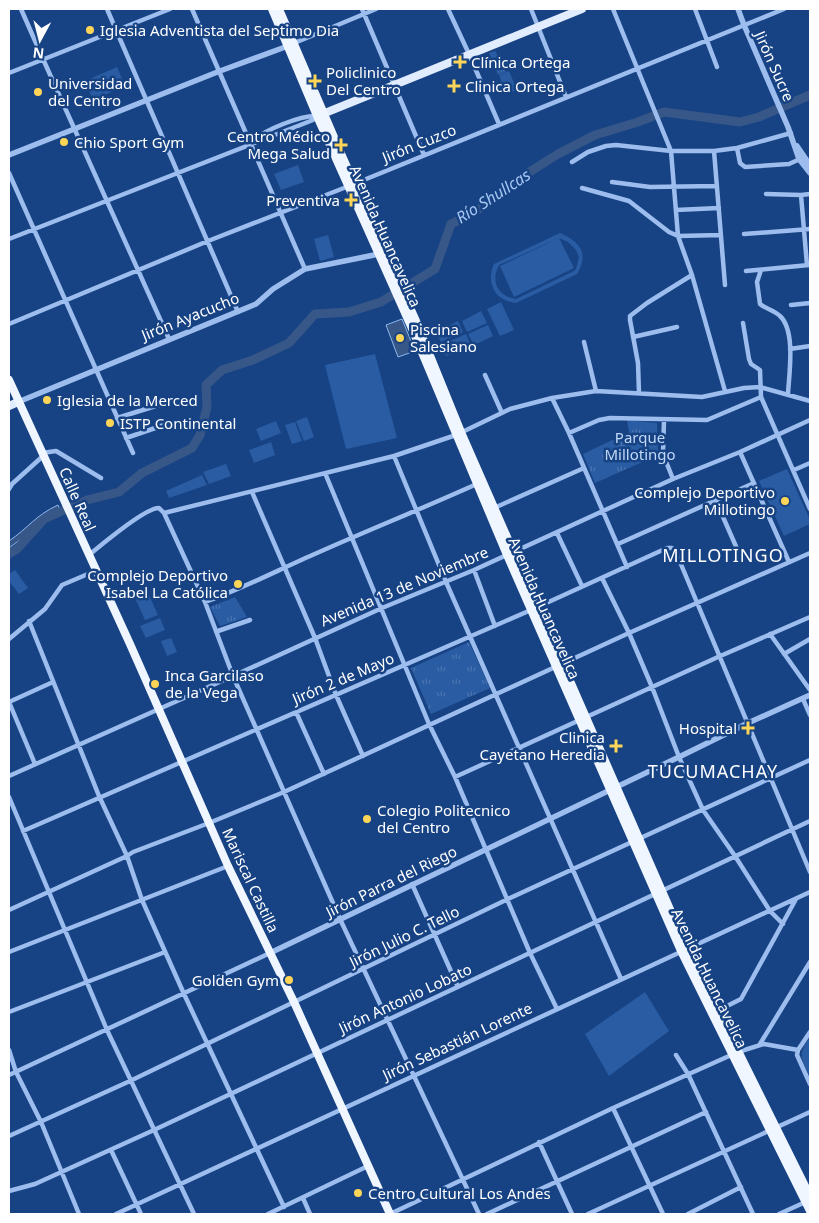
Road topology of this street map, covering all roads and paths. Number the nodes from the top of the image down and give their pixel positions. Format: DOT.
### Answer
graph roads {
  1 [pos="21,9"];
  2 [pos="107,9"];
  3 [pos="170,9"];
  4 [pos="192,9"];
  5 [pos="272,9"];
  6 [pos="279,9"];
  7 [pos="376,9"];
  8 [pos="448,9"];
  9 [pos="531,9"];
  10 [pos="582,9"];
  11 [pos="613,9"];
  12 [pos="695,9"];
  13 [pos="738,9"];
  14 [pos="784,9"];
  15 [pos="363,11"];
  16 [pos="538,26"];
  17 [pos="744,26"];
  18 [pos="116,30"];
  19 [pos="707,41"];
  20 [pos="291,44"];
  21 [pos="470,54"];
  22 [pos="43,59"];
  23 [pos="717,67"];
  24 [pos="638,69"];
  25 [pos="220,71"];
  26 [pos="9,73"];
  27 [pos="394,84"];
  28 [pos="566,97"];
  29 [pos="146,101"];
  30 [pos="321,114"];
  31 [pos="499,124"];
  32 [pos="74,128"];
  33 [pos="790,130"];
  34 [pos="250,144"];
  35 [pos="737,148"];
  36 [pos="671,151"];
  37 [pos="714,151"];
  38 [pos="9,155"];
  39 [pos="424,155"];
  40 [pos="801,158"];
  41 [pos="572,162"];
  42 [pos="810,165"];
  43 [pos="178,172"];
  44 [pos="9,173"];
  45 [pos="810,173"];
  46 [pos="612,182"];
  47 [pos="352,185"];
  48 [pos="716,186"];
  49 [pos="582,188"];
  50 [pos="674,188"];
  51 [pos="766,194"];
  52 [pos="810,194"];
  53 [pos="801,195"];
  54 [pos="107,199"];
  55 [pos="719,208"];
  56 [pos="676,210"];
  57 [pos="281,212"];
  58 [pos="804,229"];
  59 [pos="810,229"];
  60 [pos="33,230"];
  61 [pos="744,234"];
  62 [pos="721,235"];
  63 [pos="678,236"];
  64 [pos="9,239"];
  65 [pos="208,241"];
  66 [pos="383,259"];
  67 [pos="809,265"];
  68 [pos="305,269"];
  69 [pos="138,270"];
  70 [pos="762,270"];
  71 [pos="746,271"];
  72 [pos="692,275"];
  73 [pos="725,285"];
  74 [pos="66,302"];
  75 [pos="810,303"];
  76 [pos="792,305"];
  77 [pos="238,312"];
  78 [pos="743,323"];
  79 [pos="9,324"];
  80 [pos="677,327"];
  81 [pos="633,337"];
  82 [pos="169,339"];
  83 [pos="584,342"];
  84 [pos="810,346"];
  85 [pos="790,349"];
  86 [pos="95,370"];
  87 [pos="485,375"];
  88 [pos="9,380"];
  89 [pos="760,387"];
  90 [pos="596,391"];
  91 [pos="725,391"];
  92 [pos="639,393"];
  93 [pos="788,394"];
  94 [pos="760,397"];
  95 [pos="552,398"];
  96 [pos="810,401"];
  97 [pos="18,402"];
  98 [pos="159,405"];
  99 [pos="9,406"];
  100 [pos="502,413"];
  101 [pos="117,418"];
  102 [pos="664,420"];
  103 [pos="810,420"];
  104 [pos="167,424"];
  105 [pos="459,434"];
  106 [pos="569,434"];
  107 [pos="778,434"];
  108 [pos="126,438"];
  109 [pos="740,452"];
  110 [pos="132,453"];
  111 [pos="44,456"];
  112 [pos="394,456"];
  113 [pos="810,463"];
  114 [pos="584,468"];
  115 [pos="794,470"];
  116 [pos="325,474"];
  117 [pos="101,478"];
  118 [pos="673,479"];
  119 [pos="480,483"];
  120 [pos="754,483"];
  121 [pos="9,488"];
  122 [pos="252,492"];
  123 [pos="716,501"];
  124 [pos="494,508"];
  125 [pos="417,509"];
  126 [pos="810,509"];
  127 [pos="603,512"];
  128 [pos="164,513"];
  129 [pos="557,533"];
  130 [pos="351,538"];
  131 [pos="618,544"];
  132 [pos="738,551"];
  133 [pos="810,553"];
  134 [pos="510,554"];
  135 [pos="88,556"];
  136 [pos="789,562"];
  137 [pos="627,567"];
  138 [pos="283,568"];
  139 [pos="474,570"];
  140 [pos="96,571"];
  141 [pos="602,578"];
  142 [pos="446,582"];
  143 [pos="582,586"];
  144 [pos="205,602"];
  145 [pos="696,602"];
  146 [pos="382,608"];
  147 [pos="534,608"];
  148 [pos="810,617"];
  149 [pos="250,620"];
  150 [pos="29,621"];
  151 [pos="495,626"];
  152 [pos="218,632"];
  153 [pos="628,633"];
  154 [pos="770,634"];
  155 [pos="470,636"];
  156 [pos="314,638"];
  157 [pos="9,639"];
  158 [pos="810,639"];
  159 [pos="784,654"];
  160 [pos="718,657"];
  161 [pos="404,665"];
  162 [pos="560,665"];
  163 [pos="233,676"];
  164 [pos="54,682"];
  165 [pos="652,687"];
  166 [pos="810,690"];
  167 [pos="496,694"];
  168 [pos="336,695"];
  169 [pos="810,696"];
  170 [pos="803,699"];
  171 [pos="9,702"];
  172 [pos="158,709"];
  173 [pos="296,712"];
  174 [pos="810,715"];
  175 [pos="583,719"];
  176 [pos="748,723"];
  177 [pos="429,724"];
  178 [pos="257,729"];
  179 [pos="78,745"];
  180 [pos="520,749"];
  181 [pos="363,756"];
  182 [pos="679,757"];
  183 [pos="182,760"];
  184 [pos="810,760"];
  185 [pos="35,764"];
  186 [pos="324,774"];
  187 [pos="9,776"];
  188 [pos="455,777"];
  189 [pos="771,778"];
  190 [pos="614,788"];
  191 [pos="284,792"];
  192 [pos="9,796"];
  193 [pos="100,796"];
  194 [pos="703,810"];
  195 [pos="550,818"];
  196 [pos="810,822"];
  197 [pos="209,823"];
  198 [pos="23,830"];
  199 [pos="792,830"];
  200 [pos="637,841"];
  201 [pos="486,848"];
  202 [pos="127,856"];
  203 [pos="735,856"];
  204 [pos="228,866"];
  205 [pos="573,870"];
  206 [pos="810,872"];
  207 [pos="412,884"];
  208 [pos="49,892"];
  209 [pos="658,892"];
  210 [pos="810,892"];
  211 [pos="797,898"];
  212 [pos="508,899"];
  213 [pos="142,900"];
  214 [pos="9,910"];
  215 [pos="770,911"];
  216 [pos="340,919"];
  217 [pos="596,921"];
  218 [pos="783,924"];
  219 [pos="64,929"];
  220 [pos="434,935"];
  221 [pos="684,950"];
  222 [pos="9,952"];
  223 [pos="165,952"];
  224 [pos="270,953"];
  225 [pos="530,953"];
  226 [pos="810,962"];
  227 [pos="364,969"];
  228 [pos="621,979"];
  229 [pos="86,981"];
  230 [pos="458,987"];
  231 [pos="184,994"];
  232 [pos="294,1002"];
  233 [pos="557,1009"];
  234 [pos="719,1010"];
  235 [pos="9,1012"];
  236 [pos="388,1020"];
  237 [pos="106,1030"];
  238 [pos="810,1032"];
  239 [pos="208,1044"];
  240 [pos="760,1044"];
  241 [pos="9,1050"];
  242 [pos="798,1050"];
  243 [pos="317,1053"];
  244 [pos="735,1053"];
  245 [pos="676,1055"];
  246 [pos="16,1072"];
  247 [pos="688,1074"];
  248 [pos="9,1075"];
  249 [pos="414,1075"];
  250 [pos="130,1081"];
  251 [pos="810,1084"];
  252 [pos="231,1094"];
  253 [pos="613,1108"];
  254 [pos="343,1109"];
  255 [pos="706,1112"];
  256 [pos="810,1112"];
  257 [pos="41,1122"];
  258 [pos="774,1129"];
  259 [pos="154,1130"];
  260 [pos="9,1136"];
  261 [pos="539,1142"];
  262 [pos="631,1147"];
  263 [pos="257,1149"];
  264 [pos="111,1150"];
  265 [pos="724,1152"];
  266 [pos="369,1166"];
  267 [pos="61,1172"];
  268 [pos="462,1178"];
  269 [pos="557,1182"];
  270 [pos="180,1184"];
  271 [pos="650,1186"];
  272 [pos="741,1187"];
  273 [pos="9,1191"];
  274 [pos="303,1198"];
  275 [pos="809,1200"];
  276 [pos="137,1205"];
  277 [pos="284,1207"];
  278 [pos="810,1211"];
  279 [pos="79,1214"];
  280 [pos="116,1214"];
  281 [pos="141,1214"];
  282 [pos="194,1214"];
  283 [pos="268,1214"];
  284 [pos="310,1214"];
  285 [pos="390,1214"];
  286 [pos="479,1214"];
  287 [pos="487,1214"];
  288 [pos="572,1214"];
  289 [pos="588,1214"];
  290 [pos="663,1214"];
  291 [pos="688,1214"];
  292 [pos="754,1214"];
  293 [pos="779,1214"];
  1 -- 22 [label="street"];
  2 -- 18 [label="street"];
  3 -- 18 [label="street"];
  4 -- 25 [label="street"];
  5 -- 20 [label="highway, Avenida Huancavelica"];
  6 -- 20 [label="highway, Avenida Huancavelica"];
  7 -- 15 [label="street"];
  8 -- 21 [label="street"];
  9 -- 16 [label="street"];
  10 -- 16 [label="main road"];
  11 -- 24 [label="street"];
  12 -- 19 [label="street"];
  13 -- 17 [label="street, Jirón Sucre"];
  14 -- 17 [label="street, Jirón Cuzco"];
  15 -- 20 [label="street"];
  15 -- 27 [label="street"];
  16 -- 21 [label="main road"];
  16 -- 28 [label="street"];
  17 -- 19 [label="street, Jirón Cuzco"];
  17 -- 33 [label="street, Jirón Sucre"];
  18 -- 22 [label="street"];
  18 -- 29 [label="street"];
  19 -- 23 [label="street"];
  19 -- 24 [label="street, Jirón Cuzco"];
  20 -- 25 [label="street"];
  20 -- 30 [label="highway, Avenida Huancavelica"];
  21 -- 27 [label="main road"];
  21 -- 31 [label="street"];
  22 -- 26 [label="street"];
  22 -- 32 [label="street"];
  24 -- 28 [label="street, Jirón Cuzco"];
  24 -- 36 [label="street"];
  25 -- 29 [label="street"];
  25 -- 34 [label="street"];
  27 -- 30 [label="main road"];
  27 -- 39 [label="street"];
  28 -- 31 [label="street, Jirón Cuzco"];
  29 -- 32 [label="street"];
  29 -- 43 [label="street"];
  30 -- 34 [label="street"];
  30 -- 47 [label="highway, Avenida Huancavelica"];
  31 -- 39 [label="street, Jirón Cuzco"];
  32 -- 38 [label="street"];
  32 -- 54 [label="street"];
  33 -- 35 [label="street"];
  33 -- 40 [label="street, Jirón Sucre"];
  34 -- 43 [label="street"];
  34 -- 57 [label="street"];
  35 -- 37 [label="street"];
  35 -- 40 [label="street"];
  36 -- 37 [label="street"];
  36 -- 41 [label="street"];
  36 -- 50 [label="street"];
  37 -- 48 [label="street"];
  39 -- 47 [label="street, Jirón Cuzco"];
  40 -- 42 [label="street, Jirón Sucre"];
  40 -- 45 [label="street, Jirón Sucre"];
  43 -- 54 [label="street"];
  43 -- 65 [label="street"];
  44 -- 60 [label="street"];
  46 -- 50 [label="street"];
  47 -- 57 [label="street, Jirón Cuzco"];
  47 -- 66 [label="highway, Avenida Huancavelica"];
  48 -- 50 [label="street"];
  48 -- 55 [label="street"];
  49 -- 63 [label="street"];
  50 -- 56 [label="street"];
  51 -- 53 [label="street"];
  52 -- 53 [label="street"];
  53 -- 58 [label="street"];
  54 -- 60 [label="street"];
  54 -- 69 [label="street"];
  55 -- 56 [label="street"];
  55 -- 62 [label="street"];
  56 -- 63 [label="street"];
  57 -- 65 [label="street, Jirón Cuzco"];
  57 -- 68 [label="street"];
  58 -- 59 [label="street"];
  58 -- 61 [label="street"];
  58 -- 67 [label="street"];
  60 -- 64 [label="street"];
  60 -- 74 [label="street"];
  62 -- 63 [label="street"];
  62 -- 73 [label="street"];
  63 -- 72 [label="street"];
  65 -- 69 [label="street, Jirón Cuzco"];
  65 -- 77 [label="street"];
  66 -- 68 [label="street, Jirón Ayacucho"];
  66 -- 105 [label="highway, Avenida Huancavelica"];
  67 -- 70 [label="street"];
  68 -- 77 [label="street, Jirón Ayacucho"];
  69 -- 74 [label="street, Jirón Cuzco"];
  69 -- 82 [label="street"];
  70 -- 71 [label="street"];
  70 -- 85 [label="street"];
  72 -- 81 [label="street"];
  72 -- 91 [label="street"];
  74 -- 79 [label="street, Jirón Cuzco"];
  74 -- 86 [label="street"];
  75 -- 76 [label="street"];
  77 -- 82 [label="street, Jirón Ayacucho"];
  78 -- 89 [label="street"];
  80 -- 81 [label="street"];
  81 -- 92 [label="street"];
  82 -- 86 [label="street, Jirón Ayacucho"];
  83 -- 90 [label="street"];
  84 -- 85 [label="street"];
  85 -- 93 [label="street"];
  86 -- 97 [label="street, Jirón Ayacucho"];
  86 -- 101 [label="street"];
  87 -- 100 [label="street"];
  88 -- 97 [label="highway, Calle Real"];
  89 -- 91 [label="street"];
  89 -- 93 [label="street"];
  89 -- 94 [label="street"];
  90 -- 92 [label="street"];
  90 -- 95 [label="street"];
  91 -- 92 [label="street"];
  93 -- 96 [label="street"];
  94 -- 102 [label="street"];
  94 -- 107 [label="street"];
  95 -- 100 [label="street"];
  95 -- 106 [label="street"];
  97 -- 99 [label="main road, Jirón Ayacucho"];
  97 -- 111 [label="highway, Calle Real"];
  98 -- 101 [label="street"];
  100 -- 105 [label="street"];
  101 -- 108 [label="street"];
  102 -- 106 [label="street"];
  102 -- 118 [label="street"];
  103 -- 107 [label="street, Avenida 13 de Noviembre"];
  104 -- 108 [label="street"];
  105 -- 112 [label="street"];
  105 -- 119 [label="highway, Avenida Huancavelica"];
  106 -- 114 [label="street"];
  107 -- 109 [label="street, Avenida 13 de Noviembre"];
  107 -- 115 [label="street"];
  108 -- 110 [label="street"];
  109 -- 118 [label="street, Avenida 13 de Noviembre"];
  109 -- 120 [label="street"];
  111 -- 117 [label="street, Calle Real"];
  111 -- 121 [label="street"];
  111 -- 135 [label="highway, Calle Real"];
  112 -- 116 [label="street"];
  112 -- 125 [label="street"];
  113 -- 115 [label="street"];
  114 -- 124 [label="street"];
  114 -- 127 [label="street"];
  115 -- 126 [label="street"];
  116 -- 122 [label="street"];
  116 -- 130 [label="street"];
  118 -- 127 [label="street, Avenida 13 de Noviembre"];
  119 -- 124 [label="highway, Avenida Huancavelica"];
  119 -- 125 [label="street"];
  119 -- 134 [label="highway, Avenida Huancavelica"];
  120 -- 123 [label="street"];
  120 -- 136 [label="street"];
  122 -- 128 [label="street"];
  122 -- 138 [label="street"];
  123 -- 131 [label="street"];
  123 -- 132 [label="street"];
  124 -- 134 [label="highway, Avenida Huancavelica"];
  125 -- 130 [label="street"];
  125 -- 142 [label="street"];
  127 -- 129 [label="street, Avenida 13 de Noviembre"];
  127 -- 131 [label="street"];
  128 -- 135 [label="street"];
  128 -- 144 [label="street"];
  129 -- 134 [label="street, Avenida 13 de Noviembre"];
  129 -- 143 [label="street"];
  130 -- 138 [label="street"];
  130 -- 146 [label="street"];
  131 -- 137 [label="street"];
  133 -- 136 [label="street"];
  134 -- 139 [label="street, Avenida 13 de Noviembre"];
  134 -- 147 [label="highway, Avenida Huancavelica"];
  135 -- 140 [label="highway, Mariscal Castilla"];
  136 -- 145 [label="street"];
  137 -- 141 [label="street, Jirón 2 de Mayo"];
  137 -- 145 [label="street, Jirón 2 de Mayo"];
  138 -- 144 [label="street"];
  138 -- 156 [label="street"];
  139 -- 142 [label="street, Avenida 13 de Noviembre"];
  139 -- 151 [label="street"];
  140 -- 150 [label="street"];
  140 -- 172 [label="highway, Mariscal Castilla"];
  141 -- 143 [label="street, Jirón 2 de Mayo"];
  141 -- 153 [label="street"];
  142 -- 146 [label="street, Avenida 13 de Noviembre"];
  142 -- 155 [label="street"];
  143 -- 147 [label="street, Jirón 2 de Mayo"];
  144 -- 152 [label="street"];
  145 -- 153 [label="street"];
  145 -- 160 [label="street"];
  146 -- 156 [label="street, Avenida 13 de Noviembre"];
  146 -- 161 [label="street"];
  147 -- 151 [label="street, Jirón 2 de Mayo"];
  147 -- 162 [label="highway, Avenida Huancavelica"];
  148 -- 154 [label="street"];
  149 -- 152 [label="street"];
  150 -- 157 [label="street"];
  150 -- 164 [label="street"];
  151 -- 155 [label="street, Jirón 2 de Mayo"];
  152 -- 163 [label="street"];
  153 -- 162 [label="street"];
  153 -- 165 [label="street"];
  154 -- 159 [label="street"];
  154 -- 160 [label="street"];
  155 -- 161 [label="street, Jirón 2 de Mayo"];
  155 -- 167 [label="street"];
  156 -- 163 [label="street, Avenida 13 de Noviembre"];
  156 -- 168 [label="street"];
  158 -- 159 [label="street"];
  159 -- 166 [label="street"];
  160 -- 165 [label="street"];
  160 -- 176 [label="street"];
  161 -- 168 [label="street, Jirón 2 de Mayo"];
  161 -- 177 [label="street"];
  162 -- 167 [label="street"];
  162 -- 175 [label="highway, Avenida Huancavelica"];
  163 -- 172 [label="street, Avenida 13 de Noviembre"];
  163 -- 178 [label="street"];
  164 -- 171 [label="street"];
  164 -- 179 [label="street"];
  165 -- 175 [label="street"];
  165 -- 182 [label="street"];
  167 -- 177 [label="street"];
  167 -- 180 [label="street"];
  168 -- 173 [label="street, Jirón 2 de Mayo"];
  168 -- 181 [label="street"];
  169 -- 170 [label="street, Jirón Parra del Riego"];
  170 -- 174 [label="street"];
  170 -- 176 [label="street, Jirón Parra del Riego"];
  171 -- 185 [label="street"];
  172 -- 179 [label="street, Avenida 13 de Noviembre"];
  172 -- 183 [label="highway, Mariscal Castilla"];
  173 -- 178 [label="street, Jirón 2 de Mayo"];
  173 -- 186 [label="street"];
  175 -- 180 [label="street"];
  175 -- 190 [label="highway, Avenida Huancavelica"];
  176 -- 182 [label="street, Jirón Parra del Riego"];
  176 -- 189 [label="street"];
  177 -- 181 [label="street"];
  177 -- 188 [label="street"];
  178 -- 183 [label="street, Jirón 2 de Mayo"];
  178 -- 191 [label="street"];
  179 -- 185 [label="street, Avenida 13 de Noviembre"];
  179 -- 193 [label="street"];
  180 -- 188 [label="street"];
  180 -- 195 [label="street"];
  181 -- 186 [label="street"];
  182 -- 190 [label="street, Jirón Parra del Riego"];
  182 -- 194 [label="street"];
  183 -- 193 [label="street, Jirón 2 de Mayo"];
  183 -- 197 [label="highway, Mariscal Castilla"];
  184 -- 189 [label="street, Jirón Julio C. Tello"];
  185 -- 187 [label="street, Avenida 13 de Noviembre"];
  186 -- 191 [label="street"];
  188 -- 201 [label="street"];
  189 -- 194 [label="street, Jirón Julio C. Tello"];
  189 -- 199 [label="street"];
  190 -- 195 [label="street, Jirón Parra del Riego"];
  190 -- 200 [label="highway, Avenida Huancavelica"];
  191 -- 197 [label="street"];
  191 -- 216 [label="street"];
  192 -- 198 [label="street"];
  193 -- 198 [label="street, Jirón 2 de Mayo"];
  193 -- 202 [label="street"];
  194 -- 200 [label="street, Jirón Julio C. Tello"];
  194 -- 203 [label="street"];
  195 -- 201 [label="street, Jirón Parra del Riego"];
  195 -- 205 [label="street"];
  196 -- 199 [label="street, Jirón Antonio Lobato"];
  197 -- 202 [label="street"];
  197 -- 204 [label="highway, Mariscal Castilla"];
  198 -- 208 [label="street"];
  199 -- 203 [label="street, Jirón Antonio Lobato"];
  199 -- 206 [label="street"];
  200 -- 205 [label="street, Jirón Julio C. Tello"];
  200 -- 209 [label="highway, Avenida Huancavelica"];
  201 -- 207 [label="street, Jirón Parra del Riego"];
  201 -- 212 [label="street"];
  202 -- 208 [label="street"];
  202 -- 213 [label="street"];
  203 -- 209 [label="street, Jirón Antonio Lobato"];
  203 -- 215 [label="street"];
  204 -- 213 [label="street"];
  204 -- 224 [label="highway, Mariscal Castilla"];
  205 -- 212 [label="street, Jirón Julio C. Tello"];
  205 -- 217 [label="street"];
  207 -- 216 [label="street, Jirón Parra del Riego"];
  207 -- 220 [label="street"];
  208 -- 214 [label="street"];
  208 -- 219 [label="street"];
  209 -- 217 [label="street, Jirón Antonio Lobato"];
  209 -- 221 [label="highway, Avenida Huancavelica"];
  210 -- 211 [label="street, Jirón Sebastián Lorente"];
  211 -- 215 [label="street, Jirón Sebastián Lorente"];
  211 -- 218 [label="street"];
  212 -- 220 [label="street, Jirón Julio C. Tello"];
  212 -- 225 [label="street"];
  213 -- 219 [label="street"];
  213 -- 223 [label="street"];
  215 -- 218 [label="street"];
  215 -- 221 [label="street, Jirón Sebastián Lorente"];
  216 -- 224 [label="street, Jirón Parra del Riego"];
  216 -- 227 [label="street"];
  217 -- 225 [label="street, Jirón Antonio Lobato"];
  217 -- 228 [label="street"];
  218 -- 234 [label="street"];
  219 -- 222 [label="street"];
  219 -- 229 [label="street"];
  220 -- 227 [label="street, Jirón Julio C. Tello"];
  220 -- 230 [label="street"];
  221 -- 228 [label="street, Jirón Sebastián Lorente"];
  221 -- 234 [label="highway, Avenida Huancavelica"];
  221 -- 244 [label="highway, Avenida Huancavelica"];
  223 -- 229 [label="street"];
  223 -- 231 [label="street"];
  224 -- 231 [label="street, Jirón Parra del Riego"];
  224 -- 232 [label="highway, Mariscal Castilla"];
  225 -- 230 [label="street, Jirón Antonio Lobato"];
  225 -- 233 [label="street"];
  226 -- 240 [label="street"];
  227 -- 232 [label="street, Jirón Julio C. Tello"];
  227 -- 236 [label="street"];
  228 -- 233 [label="street, Jirón Sebastián Lorente"];
  229 -- 235 [label="street"];
  229 -- 237 [label="street"];
  230 -- 236 [label="street, Jirón Antonio Lobato"];
  231 -- 237 [label="street, Jirón Parra del Riego"];
  231 -- 239 [label="street"];
  232 -- 239 [label="street, Jirón Julio C. Tello"];
  232 -- 243 [label="highway, Mariscal Castilla"];
  233 -- 249 [label="street, Jirón Sebastián Lorente"];
  234 -- 244 [label="highway, Avenida Huancavelica"];
  236 -- 243 [label="street, Jirón Antonio Lobato"];
  236 -- 249 [label="street"];
  237 -- 246 [label="street, Jirón Parra del Riego"];
  237 -- 250 [label="street"];
  238 -- 242 [label="street"];
  239 -- 250 [label="street, Jirón Julio C. Tello"];
  239 -- 252 [label="street"];
  240 -- 242 [label="street"];
  240 -- 244 [label="street"];
  241 -- 246 [label="street"];
  242 -- 251 [label="street"];
  243 -- 252 [label="street, Jirón Antonio Lobato"];
  243 -- 254 [label="highway, Mariscal Castilla"];
  244 -- 247 [label="street"];
  244 -- 258 [label="highway, Avenida Huancavelica"];
  245 -- 247 [label="street"];
  246 -- 248 [label="street, Jirón Parra del Riego"];
  246 -- 257 [label="street"];
  247 -- 253 [label="street"];
  247 -- 255 [label="street"];
  249 -- 254 [label="street, Jirón Sebastián Lorente"];
  249 -- 268 [label="street"];
  250 -- 257 [label="street, Jirón Julio C. Tello"];
  250 -- 259 [label="street"];
  252 -- 259 [label="street, Jirón Antonio Lobato"];
  252 -- 263 [label="street"];
  253 -- 261 [label="street"];
  253 -- 262 [label="street"];
  254 -- 263 [label="street, Jirón Sebastián Lorente"];
  254 -- 266 [label="highway, Mariscal Castilla"];
  255 -- 262 [label="street"];
  255 -- 265 [label="street"];
  256 -- 258 [label="street"];
  257 -- 260 [label="street, Jirón Julio C. Tello"];
  257 -- 267 [label="street"];
  258 -- 265 [label="street"];
  258 -- 275 [label="highway, Avenida Huancavelica"];
  259 -- 264 [label="street, Jirón Antonio Lobato"];
  259 -- 270 [label="street"];
  261 -- 268 [label="street"];
  261 -- 269 [label="street"];
  262 -- 269 [label="street"];
  262 -- 271 [label="street"];
  263 -- 270 [label="street, Jirón Sebastián Lorente"];
  263 -- 277 [label="street"];
  264 -- 267 [label="street, Jirón Antonio Lobato"];
  264 -- 276 [label="street"];
  265 -- 271 [label="street"];
  265 -- 272 [label="street"];
  266 -- 274 [label="street"];
  266 -- 285 [label="highway, Mariscal Castilla"];
  267 -- 273 [label="street, Jirón Antonio Lobato"];
  267 -- 279 [label="street"];
  268 -- 285 [label="street"];
  268 -- 286 [label="street"];
  269 -- 287 [label="street"];
  269 -- 288 [label="street"];
  270 -- 276 [label="street, Jirón Sebastián Lorente"];
  270 -- 282 [label="street"];
  271 -- 289 [label="street"];
  271 -- 290 [label="street"];
  272 -- 291 [label="street"];
  272 -- 292 [label="street"];
  274 -- 277 [label="street"];
  274 -- 284 [label="street"];
  275 -- 278 [label="highway, Avenida Huancavelica"];
  275 -- 293 [label="street"];
  276 -- 280 [label="street, Jirón Sebastián Lorente"];
  276 -- 281 [label="street"];
  277 -- 283 [label="street"];
}
